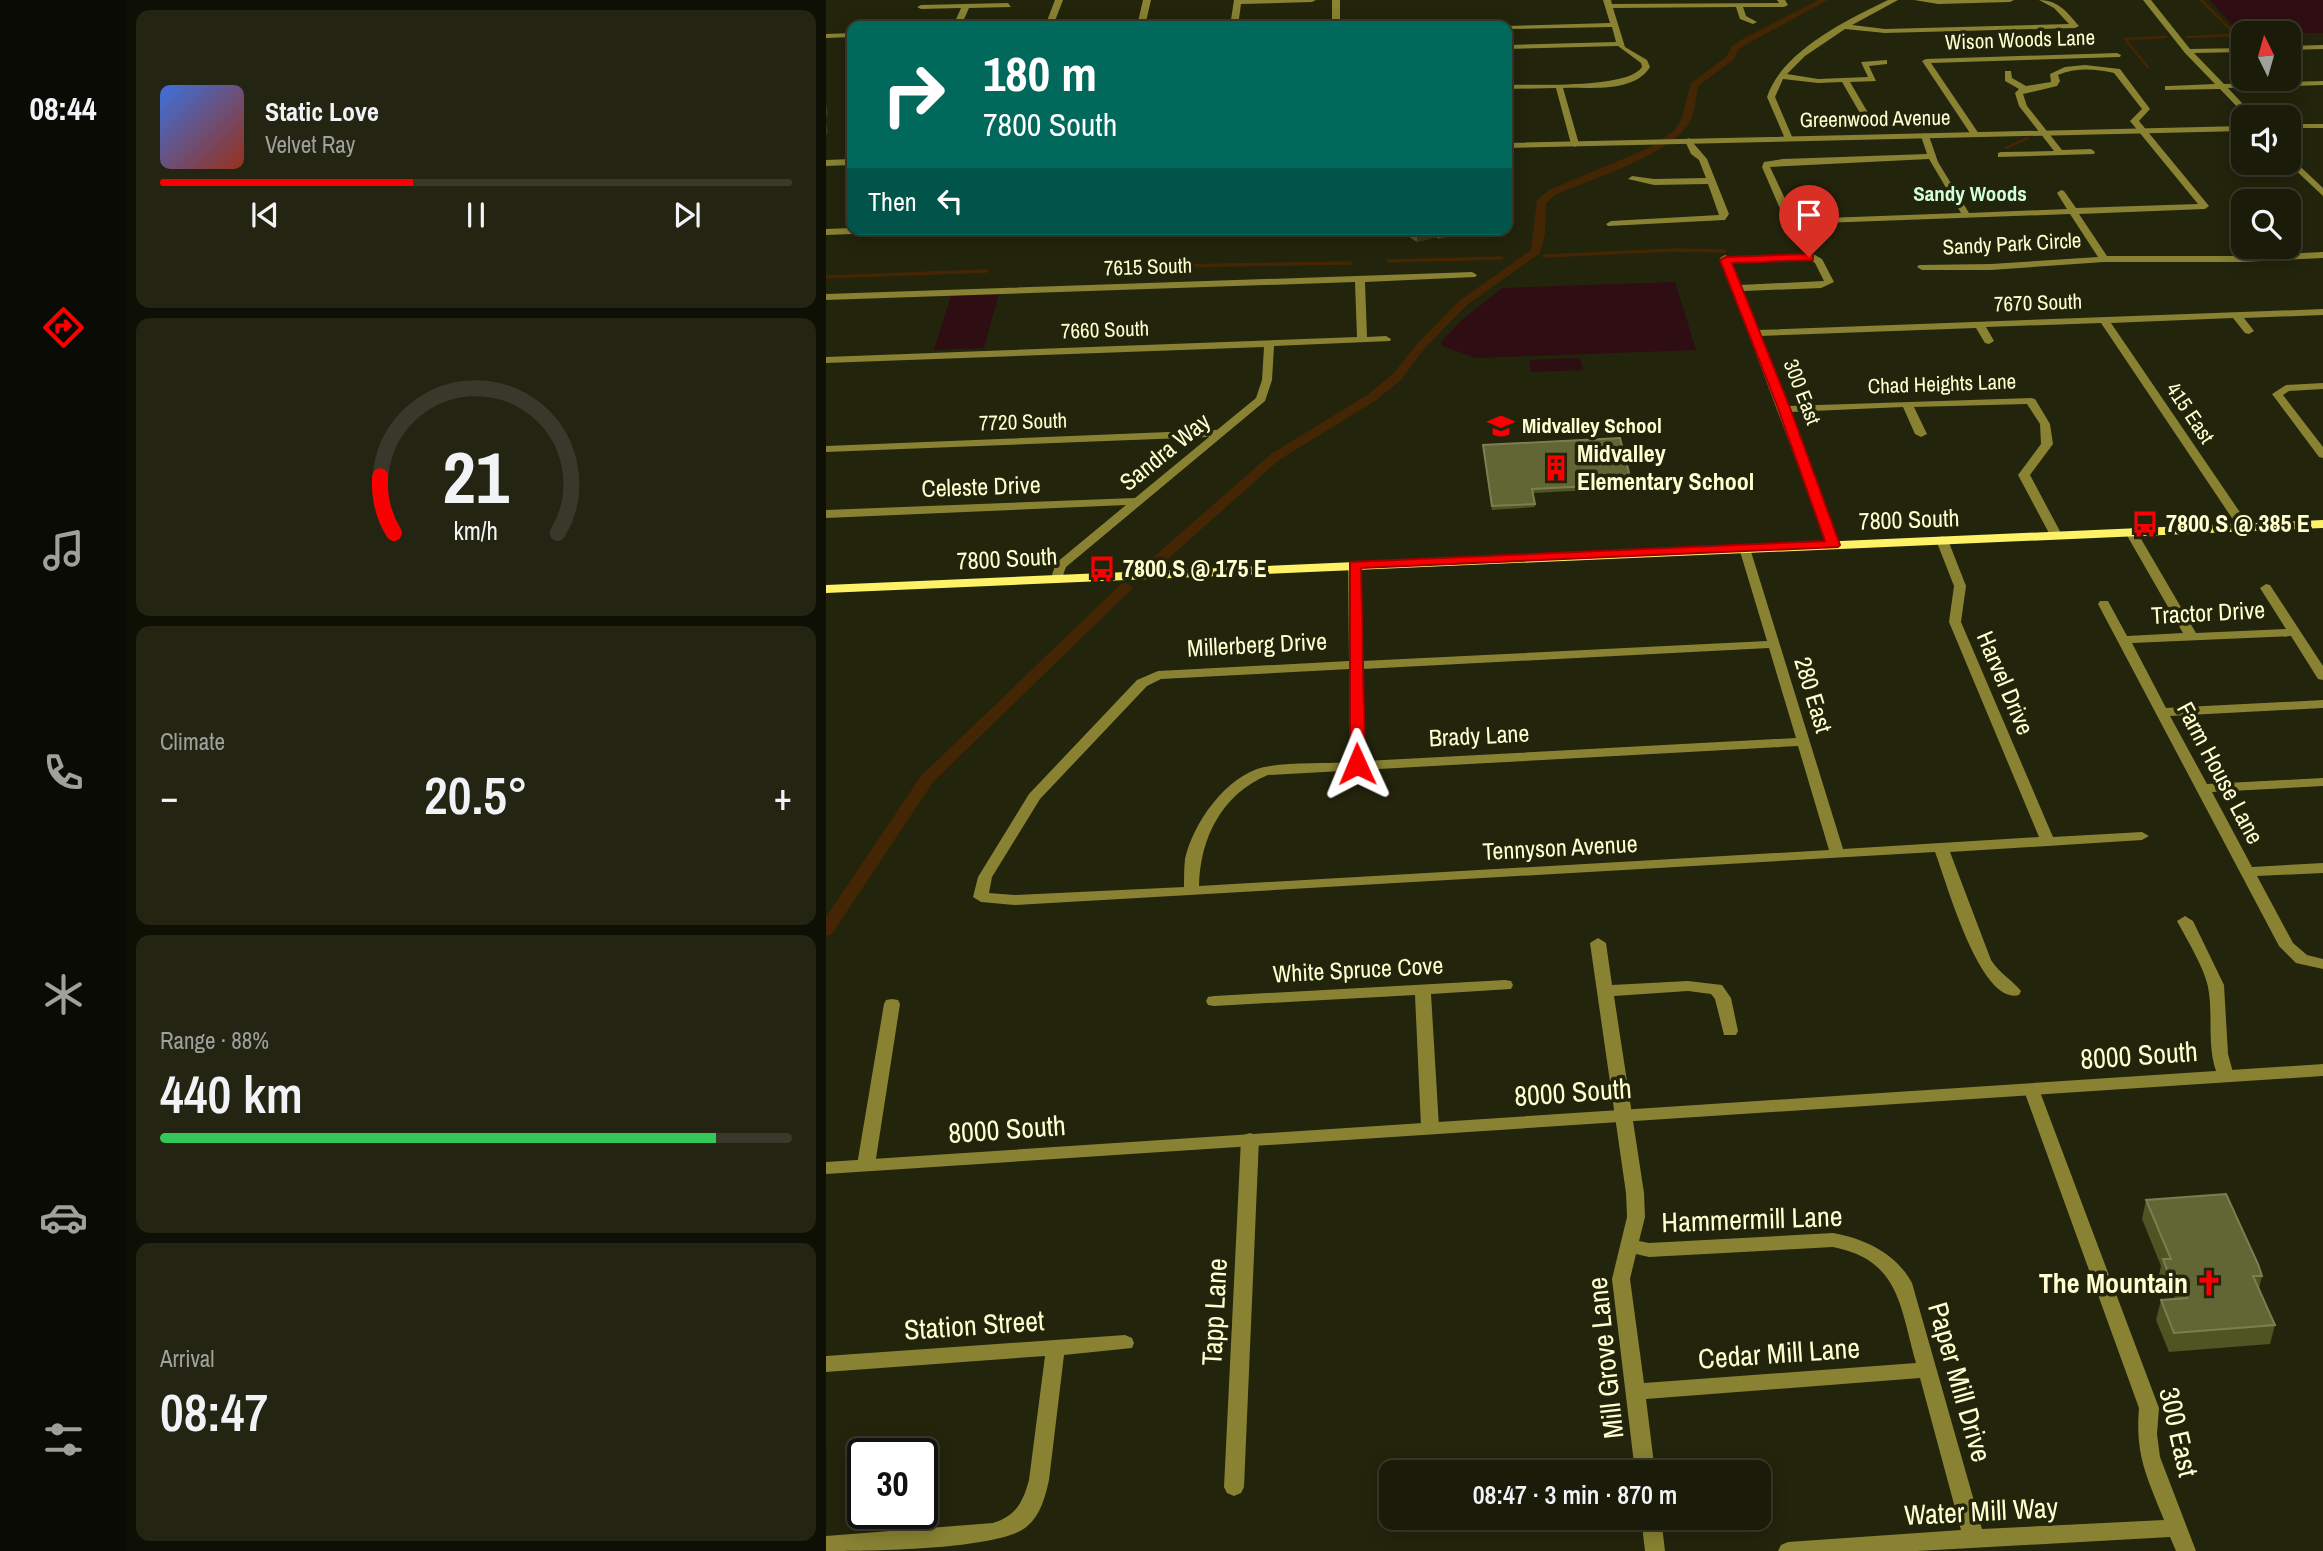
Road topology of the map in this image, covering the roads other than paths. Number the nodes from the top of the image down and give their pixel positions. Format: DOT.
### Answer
graph roads {
  1 [pos="1059,0"];
  2 [pos="1147,0"];
  3 [pos="1312,0"];
  4 [pos="1336,0"];
  5 [pos="1894,0"];
  6 [pos="1917,0"];
  7 [pos="2010,0"];
  8 [pos="2043,0"];
  9 [pos="2147,0"];
  10 [pos="1237,1"];
  11 [pos="1710,2"];
  12 [pos="1608,3"];
  13 [pos="1782,3"];
  14 [pos="1008,5"];
  15 [pos="966,6"];
  16 [pos="1739,6"];
  17 [pos="921,7"];
  18 [pos="959,21"];
  19 [pos="1051,21"];
  20 [pos="1142,21"];
  21 [pos="1235,21"];
  22 [pos="1336,21"];
  23 [pos="1753,22"];
  24 [pos="1615,25"];
  25 [pos="1512,27"];
  26 [pos="1846,27"];
  27 [pos="847,35"];
  28 [pos="826,36"];
  29 [pos="1621,44"];
  30 [pos="1512,47"];
  31 [pos="2323,47"];
  32 [pos="2301,48"];
  33 [pos="2231,50"];
  34 [pos="2188,51"];
  35 [pos="2116,55"];
  36 [pos="1884,62"];
  37 [pos="2008,74"];
  38 [pos="1782,76"];
  39 [pos="1845,80"];
  40 [pos="2323,83"];
  41 [pos="1559,86"];
  42 [pos="2221,86"];
  43 [pos="1512,88"];
  44 [pos="2168,88"];
  45 [pos="2025,89"];
  46 [pos="2239,105"];
  47 [pos="1867,118"];
  48 [pos="2323,125"];
  49 [pos="2301,126"];
  50 [pos="2231,128"];
  51 [pos="2142,130"];
  52 [pos="2042,133"];
  53 [pos="1975,134"];
  54 [pos="1925,136"];
  55 [pos="1789,139"];
  56 [pos="1685,141"];
  57 [pos="1575,144"];
  58 [pos="1512,146"];
  59 [pos="2091,152"];
  60 [pos="2060,153"];
  61 [pos="2001,155"];
  62 [pos="1931,156"];
  63 [pos="847,162"];
  64 [pos="826,163"];
  65 [pos="2301,171"];
  66 [pos="1632,179"];
  67 [pos="1711,181"];
  68 [pos="2061,192"];
  69 [pos="2323,194"];
  70 [pos="2076,212"];
  71 [pos="1967,216"];
  72 [pos="1611,224"];
  73 [pos="847,231"];
  74 [pos="826,232"];
  75 [pos="2323,255"];
  76 [pos="2104,259"];
  77 [pos="1922,267"];
  78 [pos="1472,275"];
  79 [pos="1360,279"];
  80 [pos="1736,288"];
  81 [pos="826,298"];
  82 [pos="2323,312"];
  83 [pos="2236,315"];
  84 [pos="2104,320"];
  85 [pos="1979,324"];
  86 [pos="2249,331"];
  87 [pos="1754,332"];
  88 [pos="1386,339"];
  89 [pos="1362,340"];
  90 [pos="1989,341"];
  91 [pos="1269,343"];
  92 [pos="826,360"];
  93 [pos="2323,386"];
  94 [pos="1907,404"];
  95 [pos="1784,408"];
  96 [pos="1222,433"];
  97 [pos="1922,434"];
  98 [pos="826,449"];
  99 [pos="2323,455"];
  100 [pos="1137,501"];
  101 [pos="826,514"];
  102 [pos="2323,524"];
  103 [pos="2244,527"];
  104 [pos="2131,532"];
  105 [pos="2056,535"];
  106 [pos="1942,540"];
  107 [pos="1833,545"];
  108 [pos="1745,548"];
  109 [pos="1354,565"];
  110 [pos="1057,578"];
  111 [pos="2266,588"];
  112 [pos="826,589"];
  113 [pos="2104,604"];
  114 [pos="2294,632"];
  115 [pos="2192,637"];
  116 [pos="2123,640"];
  117 [pos="1774,643"];
  118 [pos="1356,663"];
  119 [pos="2323,676"];
  120 [pos="2323,704"];
  121 [pos="2162,712"];
  122 [pos="1803,742"];
  123 [pos="1357,764"];
  124 [pos="2323,782"];
  125 [pos="2203,788"];
  126 [pos="2142,836"];
  127 [pos="2048,841"];
  128 [pos="1941,848"];
  129 [pos="1838,855"];
  130 [pos="2323,868"];
  131 [pos="2248,872"];
  132 [pos="1191,891"];
  133 [pos="981,897"];
  134 [pos="2185,921"];
  135 [pos="1598,943"];
  136 [pos="2323,964"];
  137 [pos="1505,985"];
  138 [pos="1423,990"];
  139 [pos="1605,991"];
  140 [pos="2013,991"];
  141 [pos="1214,1001"];
  142 [pos="892,1004"];
  143 [pos="1730,1031"];
  144 [pos="2323,1070"];
  145 [pos="2226,1076"];
  146 [pos="2031,1088"];
  147 [pos="1624,1115"];
  148 [pos="1430,1127"];
  149 [pos="1250,1139"];
  150 [pos="866,1165"];
  151 [pos="826,1168"];
  152 [pos="1629,1245"];
  153 [pos="1874,1252"];
  154 [pos="1125,1343"];
  155 [pos="1055,1348"];
  156 [pos="826,1364"];
  157 [pos="1928,1370"];
  158 [pos="1634,1392"];
  159 [pos="1643,1460"];
  160 [pos="1234,1488"];
  161 [pos="2178,1528"];
  162 [pos="1653,1530"];
  163 [pos="1974,1538"];
  164 [pos="826,1545"];
  165 [pos="1655,1551"];
  166 [pos="1788,1551"];
  167 [pos="2186,1551"];
  1 -- 19 [label="street"];
  2 -- 20 [label="street"];
  3 -- 10 [label="street"];
  4 -- 22 [label="street"];
  5 -- 26 [label="street"];
  6 -- 7 [label="street"];
  8 -- 26 [label="street"];
  9 -- 34 [label="street"];
  10 -- 21 [label="street"];
  11 -- 12 [label="street"];
  11 -- 16 [label="street"];
  12 -- 24 [label="street"];
  13 -- 16 [label="street"];
  14 -- 15 [label="street"];
  15 -- 17 [label="street"];
  15 -- 18 [label="street"];
  16 -- 23 [label="street"];
  24 -- 25 [label="street"];
  24 -- 29 [label="street"];
  26 -- 38 [label="street"];
  27 -- 28 [label="street"];
  29 -- 30 [label="street"];
  29 -- 41 [label="street"];
  31 -- 32 [label="street"];
  33 -- 34 [label="street"];
  34 -- 42 [label="street"];
  35 -- 53 [label="street, Wison Woods Lane"];
  36 -- 39 [label="street"];
  37 -- 45 [label="street"];
  38 -- 39 [label="street"];
  38 -- 55 [label="street"];
  39 -- 47 [label="street"];
  40 -- 42 [label="street"];
  41 -- 43 [label="street"];
  41 -- 57 [label="street"];
  42 -- 44 [label="street"];
  42 -- 46 [label="street"];
  45 -- 51 [label="street"];
  45 -- 52 [label="street"];
  48 -- 49 [label="street"];
  50 -- 51 [label="street, Greenwood Avenue"];
  51 -- 52 [label="street, Greenwood Avenue"];
  51 -- 70 [label="street"];
  52 -- 53 [label="street, Greenwood Avenue"];
  52 -- 60 [label="street"];
  53 -- 54 [label="street, Greenwood Avenue"];
  54 -- 55 [label="street, Greenwood Avenue"];
  54 -- 62 [label="street"];
  55 -- 56 [label="street, Greenwood Avenue"];
  56 -- 57 [label="street, Greenwood Avenue"];
  56 -- 67 [label="street"];
  57 -- 58 [label="street, Greenwood Avenue"];
  59 -- 60 [label="street"];
  60 -- 61 [label="street"];
  62 -- 71 [label="street"];
  62 -- 71 [label="street"];
  63 -- 64 [label="street"];
  65 -- 69 [label="street"];
  66 -- 67 [label="street"];
  67 -- 72 [label="street"];
  68 -- 70 [label="street"];
  70 -- 71 [label="street"];
  70 -- 76 [label="street"];
  73 -- 74 [label="street"];
  75 -- 76 [label="street, Sandy Park Circle"];
  76 -- 77 [label="street, Sandy Park Circle"];
  78 -- 79 [label="street, 7615 South"];
  79 -- 81 [label="street, 7615 South"];
  79 -- 89 [label="street"];
  80 -- 80 [label="street, 300 East"];
  80 -- 87 [label="street, 300 East"];
  82 -- 83 [label="street, 7670 South"];
  83 -- 84 [label="street, 7670 South"];
  83 -- 86 [label="street"];
  84 -- 85 [label="street, 7670 South"];
  84 -- 103 [label="street, 415 East"];
  85 -- 87 [label="street, 7670 South"];
  85 -- 90 [label="street"];
  87 -- 95 [label="street, 300 East"];
  88 -- 89 [label="street, 7660 South"];
  89 -- 91 [label="street, 7660 South"];
  91 -- 92 [label="street, 7660 South"];
  91 -- 96 [label="street, Sandra Way"];
  93 -- 99 [label="street"];
  94 -- 95 [label="street, Chad Heights Lane"];
  94 -- 97 [label="street"];
  94 -- 105 [label="street, Chad Heights Lane"];
  95 -- 107 [label="street, 300 East"];
  96 -- 98 [label="street, 7720 South"];
  96 -- 100 [label="street, Sandra Way"];
  100 -- 101 [label="street, Celeste Drive"];
  100 -- 110 [label="street, Sandra Way"];
  102 -- 103 [label="main road, 7800 South"];
  103 -- 104 [label="main road, 7800 South"];
  104 -- 105 [label="main road, 7800 South"];
  104 -- 115 [label="street"];
  105 -- 106 [label="main road, 7800 South"];
  106 -- 107 [label="main road, 7800 South"];
  106 -- 127 [label="street, Harvel Drive"];
  107 -- 108 [label="main road, 7800 South"];
  108 -- 109 [label="main road, 7800 South"];
  108 -- 117 [label="street, 280 East"];
  109 -- 110 [label="main road, 7800 South"];
  109 -- 118 [label="street"];
  110 -- 112 [label="main road, 7800 South"];
  111 -- 114 [label="street"];
  113 -- 116 [label="street, Farm House Lane"];
  114 -- 115 [label="street, Tractor Drive"];
  114 -- 119 [label="street"];
  115 -- 116 [label="street, Tractor Drive"];
  116 -- 121 [label="street, Farm House Lane"];
  117 -- 118 [label="street, Millerberg Drive"];
  117 -- 122 [label="street, 280 East"];
  118 -- 123 [label="street"];
  118 -- 133 [label="street, Millerberg Drive"];
  120 -- 121 [label="street"];
  121 -- 125 [label="street, Farm House Lane"];
  122 -- 123 [label="street, Brady Lane"];
  122 -- 129 [label="street, 280 East"];
  123 -- 132 [label="street, Brady Lane"];
  124 -- 125 [label="street"];
  125 -- 131 [label="street, Farm House Lane"];
  126 -- 127 [label="street, Tennyson Avenue"];
  127 -- 128 [label="street, Tennyson Avenue"];
  128 -- 129 [label="street, Tennyson Avenue"];
  128 -- 140 [label="street"];
  129 -- 132 [label="street, Tennyson Avenue"];
  130 -- 131 [label="street"];
  131 -- 136 [label="street, Farm House Lane"];
  132 -- 133 [label="street, Tennyson Avenue"];
  134 -- 145 [label="street"];
  135 -- 139 [label="street, Mill Grove Lane"];
  137 -- 138 [label="street, White Spruce Cove"];
  138 -- 141 [label="street, White Spruce Cove"];
  138 -- 148 [label="street"];
  139 -- 143 [label="street"];
  139 -- 147 [label="street, Mill Grove Lane"];
  142 -- 150 [label="street"];
  144 -- 145 [label="street, 8000 South"];
  145 -- 146 [label="street, 8000 South"];
  146 -- 147 [label="street, 8000 South"];
  146 -- 161 [label="street, 300 East"];
  147 -- 148 [label="street, 8000 South"];
  147 -- 152 [label="street, Mill Grove Lane"];
  148 -- 149 [label="street, 8000 South"];
  149 -- 150 [label="street, 8000 South"];
  149 -- 160 [label="street, Tapp Lane"];
  150 -- 151 [label="street, 8000 South"];
  152 -- 153 [label="street, Hammermill Lane"];
  152 -- 158 [label="street, Mill Grove Lane"];
  153 -- 157 [label="street, Paper Mill Drive"];
  154 -- 155 [label="street, Station Street"];
  155 -- 156 [label="street, Station Street"];
  155 -- 164 [label="street"];
  157 -- 158 [label="street, Cedar Mill Lane"];
  157 -- 163 [label="street, Paper Mill Drive"];
  158 -- 159 [label="street, Mill Grove Lane"];
  161 -- 163 [label="street, Water Mill Way"];
  161 -- 167 [label="street, 300 East"];
  162 -- 165 [label="street"];
  163 -- 166 [label="street, Water Mill Way"];
}
